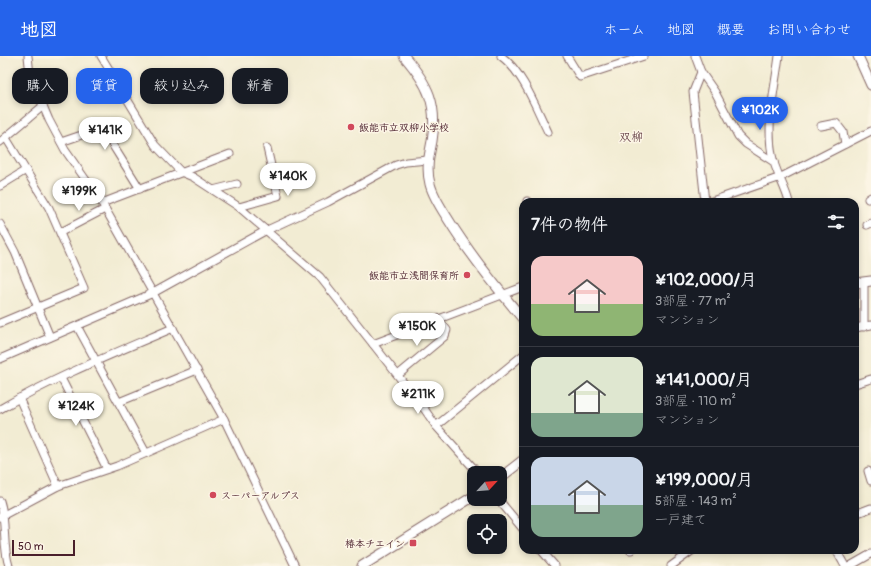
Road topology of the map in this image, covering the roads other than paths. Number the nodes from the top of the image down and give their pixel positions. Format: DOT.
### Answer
graph roads {
  1 [pos="28,56"];
  2 [pos="101,56"];
  3 [pos="404,56"];
  4 [pos="501,56"];
  5 [pos="567,56"];
  6 [pos="644,56"];
  7 [pos="695,56"];
  8 [pos="779,56"];
  9 [pos="858,56"];
  10 [pos="700,72"];
  11 [pos="871,85"];
  12 [pos="43,106"];
  13 [pos="822,126"];
  14 [pos="871,131"];
  15 [pos="548,132"];
  16 [pos="3,140"];
  17 [pos="61,142"];
  18 [pos="845,144"];
  19 [pos="267,148"];
  20 [pos="230,154"];
  21 [pos="428,160"];
  22 [pos="774,162"];
  23 [pos="26,170"];
  24 [pos="181,172"];
  25 [pos="781,178"];
  26 [pos="237,184"];
  27 [pos="0,186"];
  28 [pos="140,189"];
  29 [pos="213,190"];
  30 [pos="705,198"];
  31 [pos="721,198"];
  32 [pos="788,198"];
  33 [pos="104,206"];
  34 [pos="239,207"];
  35 [pos="0,224"];
  36 [pos="265,231"];
  37 [pos="61,232"];
  38 [pos="863,282"];
  39 [pos="519,288"];
  40 [pos="153,293"];
  41 [pos="502,294"];
  42 [pos="38,307"];
  43 [pos="519,314"];
  44 [pos="438,319"];
  45 [pos="0,323"];
  46 [pos="77,326"];
  47 [pos="868,326"];
  48 [pos="173,328"];
  49 [pos="50,337"];
  50 [pos="373,344"];
  51 [pos="0,358"];
  52 [pos="519,358"];
  53 [pos="95,362"];
  54 [pos="197,370"];
  55 [pos="398,375"];
  56 [pos="61,378"];
  57 [pos="871,379"];
  58 [pos="859,383"];
  59 [pos="19,398"];
  60 [pos="119,402"];
  61 [pos="0,409"];
  62 [pos="224,419"];
  63 [pos="436,426"];
  64 [pos="146,453"];
  65 [pos="519,463"];
  66 [pos="472,466"];
  67 [pos="107,469"];
  68 [pos="868,471"];
  69 [pos="507,473"];
  70 [pos="871,481"];
  71 [pos="58,486"];
  72 [pos="467,500"];
  73 [pos="0,501"];
  74 [pos="504,506"];
  75 [pos="871,508"];
  76 [pos="859,512"];
  77 [pos="2,516"];
  78 [pos="519,524"];
  79 [pos="544,554"];
  80 [pos="688,554"];
  81 [pos="838,554"];
  82 [pos="871,554"];
  83 [pos="9,566"];
  84 [pos="295,566"];
  85 [pos="362,566"];
  86 [pos="555,566"];
  87 [pos="671,566"];
  88 [pos="845,566"];
  89 [pos="850,566"];
  1 -- 12 [label="street"];
  2 -- 24 [label="street"];
  3 -- 21 [label="street"];
  4 -- 15 [label="street"];
  5 -- 6 [label="street"];
  7 -- 10 [label="street"];
  8 -- 22 [label="street"];
  9 -- 11 [label="street"];
  10 -- 22 [label="street"];
  10 -- 30 [label="street"];
  12 -- 16 [label="street"];
  12 -- 17 [label="street"];
  13 -- 18 [label="street"];
  14 -- 18 [label="street"];
  16 -- 23 [label="street"];
  17 -- 28 [label="street"];
  17 -- 33 [label="street"];
  18 -- 25 [label="street"];
  19 -- 34 [label="street"];
  20 -- 24 [label="street"];
  21 -- 36 [label="street"];
  21 -- 41 [label="street"];
  22 -- 25 [label="street"];
  23 -- 27 [label="street"];
  23 -- 37 [label="street"];
  24 -- 28 [label="street"];
  24 -- 29 [label="street"];
  25 -- 31 [label="street"];
  25 -- 32 [label="street"];
  26 -- 29 [label="street"];
  28 -- 33 [label="street"];
  29 -- 34 [label="street"];
  33 -- 37 [label="street"];
  33 -- 40 [label="street"];
  34 -- 36 [label="street"];
  35 -- 42 [label="street"];
  36 -- 40 [label="street"];
  36 -- 50 [label="street"];
  37 -- 42 [label="street"];
  38 -- 47 [label="street"];
  39 -- 41 [label="street"];
  40 -- 46 [label="street"];
  40 -- 48 [label="street"];
  41 -- 43 [label="street"];
  41 -- 44 [label="street"];
  42 -- 45 [label="street"];
  42 -- 49 [label="street"];
  44 -- 50 [label="street"];
  44 -- 55 [label="street"];
  46 -- 49 [label="street"];
  46 -- 53 [label="street"];
  48 -- 53 [label="street"];
  48 -- 54 [label="street"];
  49 -- 51 [label="street"];
  50 -- 55 [label="street"];
  52 -- 63 [label="street"];
  53 -- 56 [label="street"];
  53 -- 60 [label="street"];
  54 -- 60 [label="street"];
  54 -- 62 [label="street"];
  55 -- 63 [label="street"];
  56 -- 59 [label="street"];
  56 -- 67 [label="street"];
  57 -- 58 [label="street"];
  59 -- 61 [label="street"];
  59 -- 71 [label="street"];
  60 -- 64 [label="street"];
  62 -- 64 [label="street"];
  62 -- 84 [label="street"];
  63 -- 66 [label="street"];
  64 -- 67 [label="street"];
  65 -- 69 [label="street"];
  67 -- 71 [label="street"];
  68 -- 70 [label="street"];
  71 -- 77 [label="street"];
  72 -- 85 [label="street"];
  73 -- 77 [label="street"];
  74 -- 78 [label="street"];
  75 -- 76 [label="street"];
  77 -- 83 [label="street"];
  79 -- 86 [label="street"];
  80 -- 87 [label="street"];
  81 -- 88 [label="street"];
  82 -- 89 [label="street"];
}
